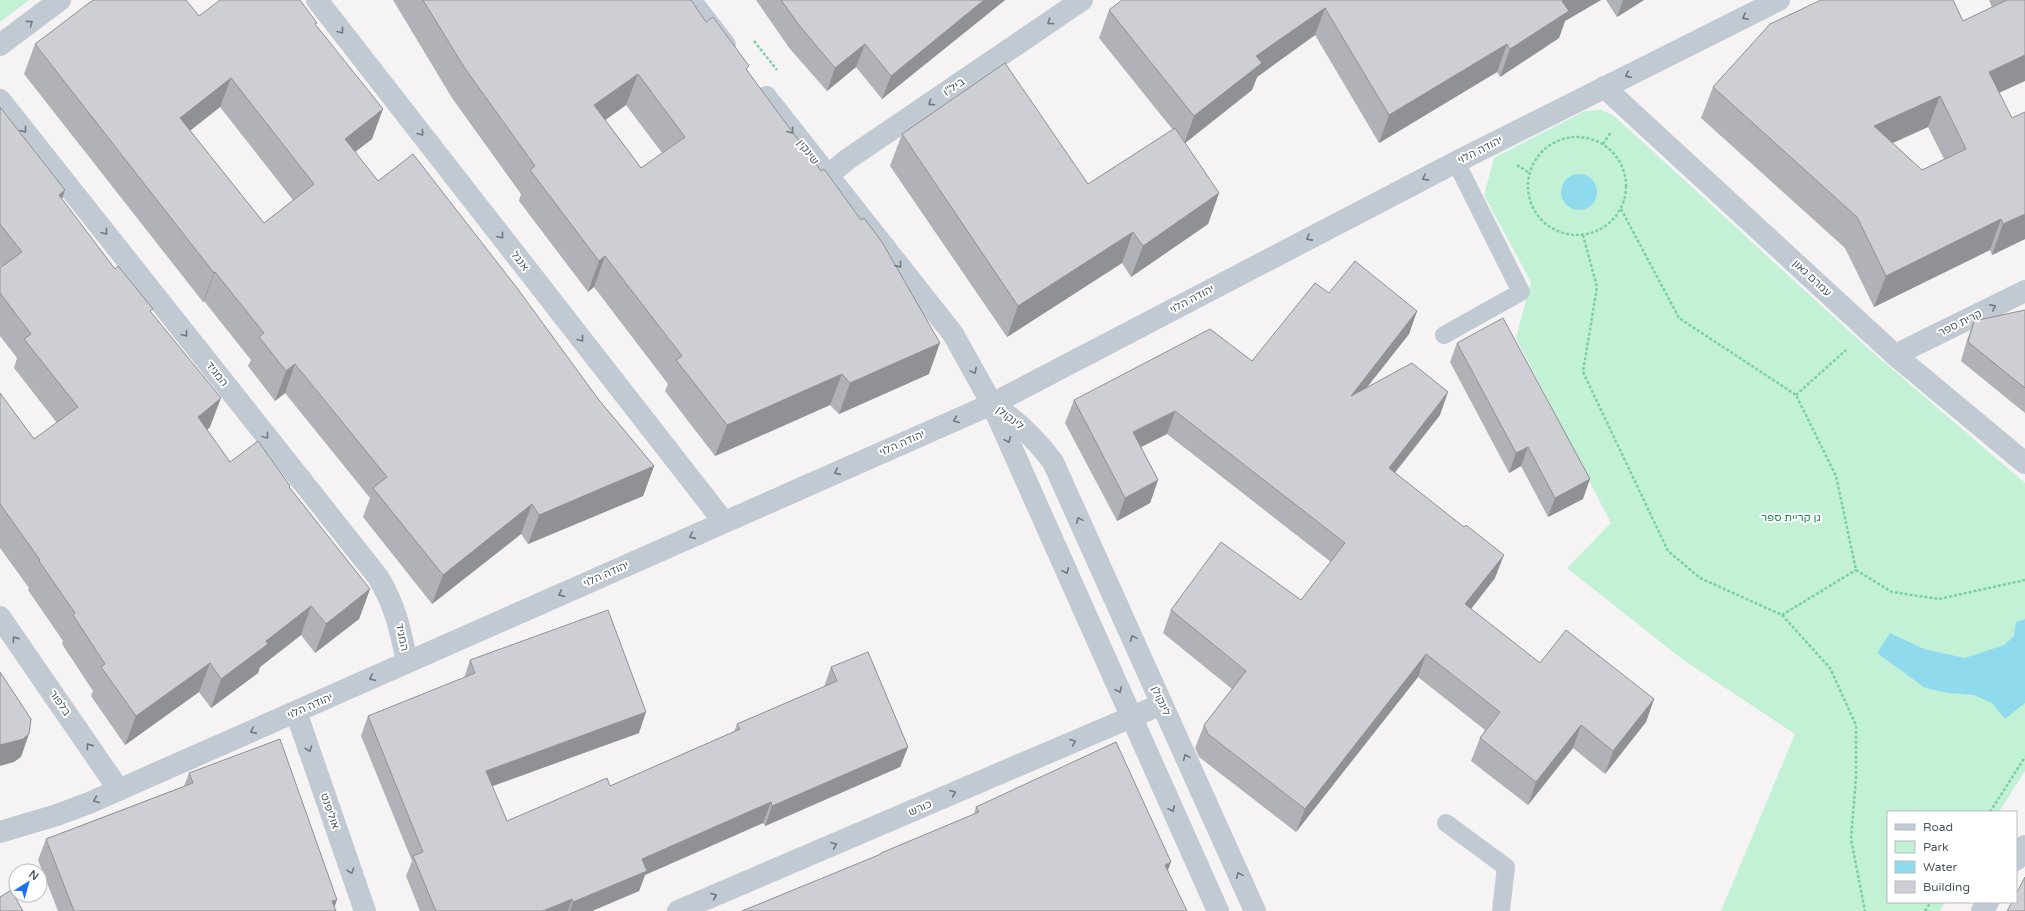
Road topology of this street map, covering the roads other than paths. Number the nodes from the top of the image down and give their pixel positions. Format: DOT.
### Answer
graph roads {
  1 [pos="60,0"];
  2 [pos="317,0"];
  3 [pos="690,0"];
  4 [pos="1082,0"];
  5 [pos="1780,0"];
  6 [pos="0,45"];
  7 [pos="739,63"];
  8 [pos="754,82"];
  9 [pos="1604,87"];
  10 [pos="0,100"];
  11 [pos="1456,162"];
  12 [pos="827,176"];
  13 [pos="2025,291"];
  14 [pos="1444,335"];
  15 [pos="1895,355"];
  16 [pos="992,404"];
  17 [pos="2025,463"];
  18 [pos="724,522"];
  19 [pos="0,617"];
  20 [pos="408,662"];
  21 [pos="1162,704"];
  22 [pos="296,712"];
  23 [pos="1131,718"];
  24 [pos="119,790"];
  25 [pos="1446,822"];
  26 [pos="5,834"];
  27 [pos="2025,846"];
  28 [pos="2017,858"];
  29 [pos="365,911"];
  30 [pos="678,911"];
  31 [pos="1218,911"];
  32 [pos="1255,911"];
  33 [pos="1501,911"];
  6 -- 1 [label="street, one-way"];
  2 -- 18 [label="street, אנגל, one-way"];
  3 -- 7 [label="street"];
  4 -- 12 [label="street, ביל\"ו, one-way"];
  5 -- 9 [label="street, יהודה הלוי, one-way"];
  8 -- 12 [label="street, שינקין, one-way"];
  9 -- 11 [label="street, יהודה הלוי"];
  9 -- 15 [label="street, עמרם גאון"];
  10 -- 20 [label="street, המגיד, one-way"];
  11 -- 14 [label="lane"];
  11 -- 16 [label="street, יהודה הלוי, one-way"];
  12 -- 16 [label="street, שינקין, one-way"];
  15 -- 13 [label="street, קרית ספר, one-way"];
  15 -- 17 [label="street, עמרם גאון"];
  16 -- 18 [label="street, יהודה הלוי, one-way"];
  21 -- 16 [label="street, לינקולן, one-way"];
  16 -- 23 [label="street, לינקולן, one-way"];
  18 -- 20 [label="street, יהודה הלוי, one-way"];
  24 -- 19 [label="street, בלפור, one-way"];
  20 -- 22 [label="street, יהודה הלוי, one-way"];
  21 -- 23 [label="street, כורש"];
  32 -- 21 [label="street, לינקולן, one-way"];
  22 -- 24 [label="street, יהודה הלוי, one-way"];
  22 -- 29 [label="street, אוליפנט, one-way"];
  30 -- 23 [label="street, כורש, one-way"];
  23 -- 31 [label="street, לינקולן, one-way"];
  24 -- 26 [label="street, יהודה הלוי, one-way"];
  25 -- 33 [label="lane"];
  27 -- 28 [label="street"];
}
